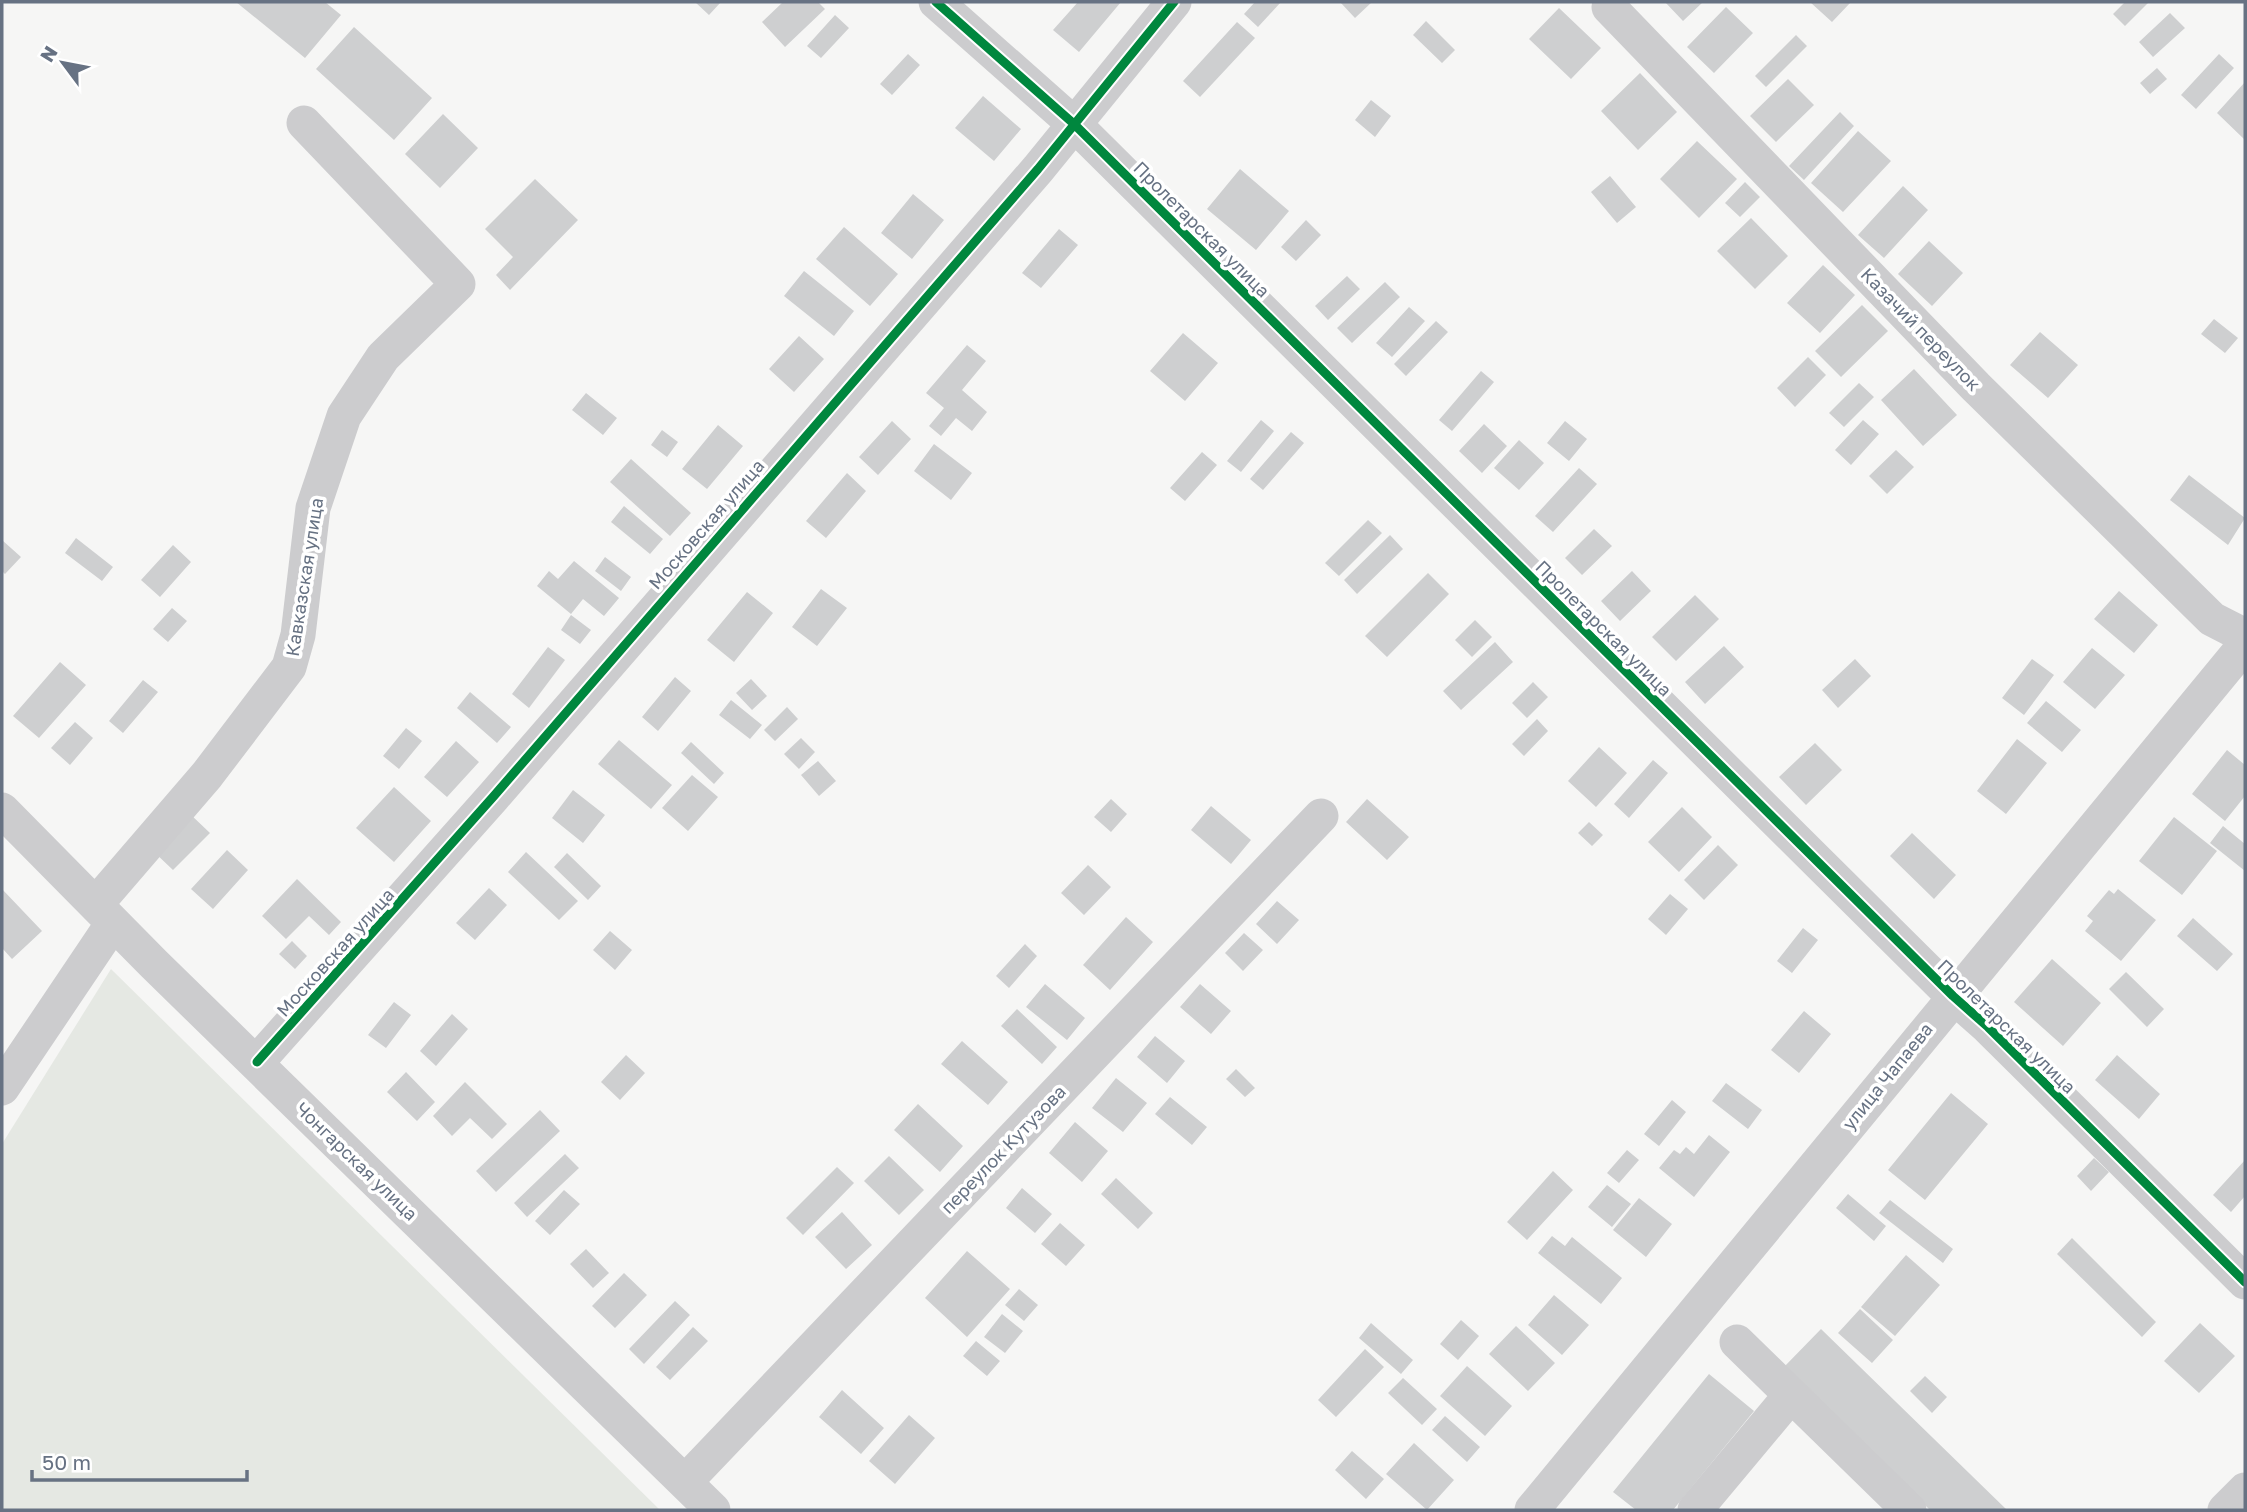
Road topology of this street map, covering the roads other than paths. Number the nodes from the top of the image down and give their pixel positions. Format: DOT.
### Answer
graph roads {
  1 [pos="936,2"];
  2 [pos="1174,2"];
  3 [pos="1609,7"];
  4 [pos="304,123"];
  5 [pos="1074,124"];
  6 [pos="2245,636"];
  7 [pos="2245,645"];
  8 [pos="2,810"];
  9 [pos="1321,816"];
  10 [pos="104,914"];
  11 [pos="1953,996"];
  12 [pos="257,1062"];
  13 [pos="2,1088"];
  14 [pos="2245,1282"];
  15 [pos="1737,1342"];
  16 [pos="1791,1395"];
  17 [pos="685,1482"];
  18 [pos="2245,1490"];
  19 [pos="1710,1505"];
  20 [pos="713,1510"];
  21 [pos="1532,1510"];
  22 [pos="1909,1510"];
  23 [pos="2225,1510"];
  1 -- 5 [label="street, Пролетарская улица"];
  2 -- 5 [label="street, Московская улица"];
  3 -- 6 [label="street, Казачий переулок"];
  4 -- 10 [label="street, Кавказская улица"];
  5 -- 11 [label="street, Пролетарская улица"];
  5 -- 12 [label="street, Московская улица"];
  7 -- 11 [label="street, улица Чапаева"];
  8 -- 10 [label="street, Чонгарская улица"];
  9 -- 17 [label="street, переулок Кутузова"];
  10 -- 12 [label="street, Чонгарская улица"];
  10 -- 13 [label="street"];
  11 -- 14 [label="street, Пролетарская улица"];
  11 -- 21 [label="street, улица Чапаева"];
  12 -- 17 [label="street, Чонгарская улица"];
  15 -- 16 [label="street"];
  16 -- 19 [label="street"];
  16 -- 22 [label="street"];
  17 -- 20 [label="street, Чонгарская улица"];
  18 -- 23 [label="street"];
}
